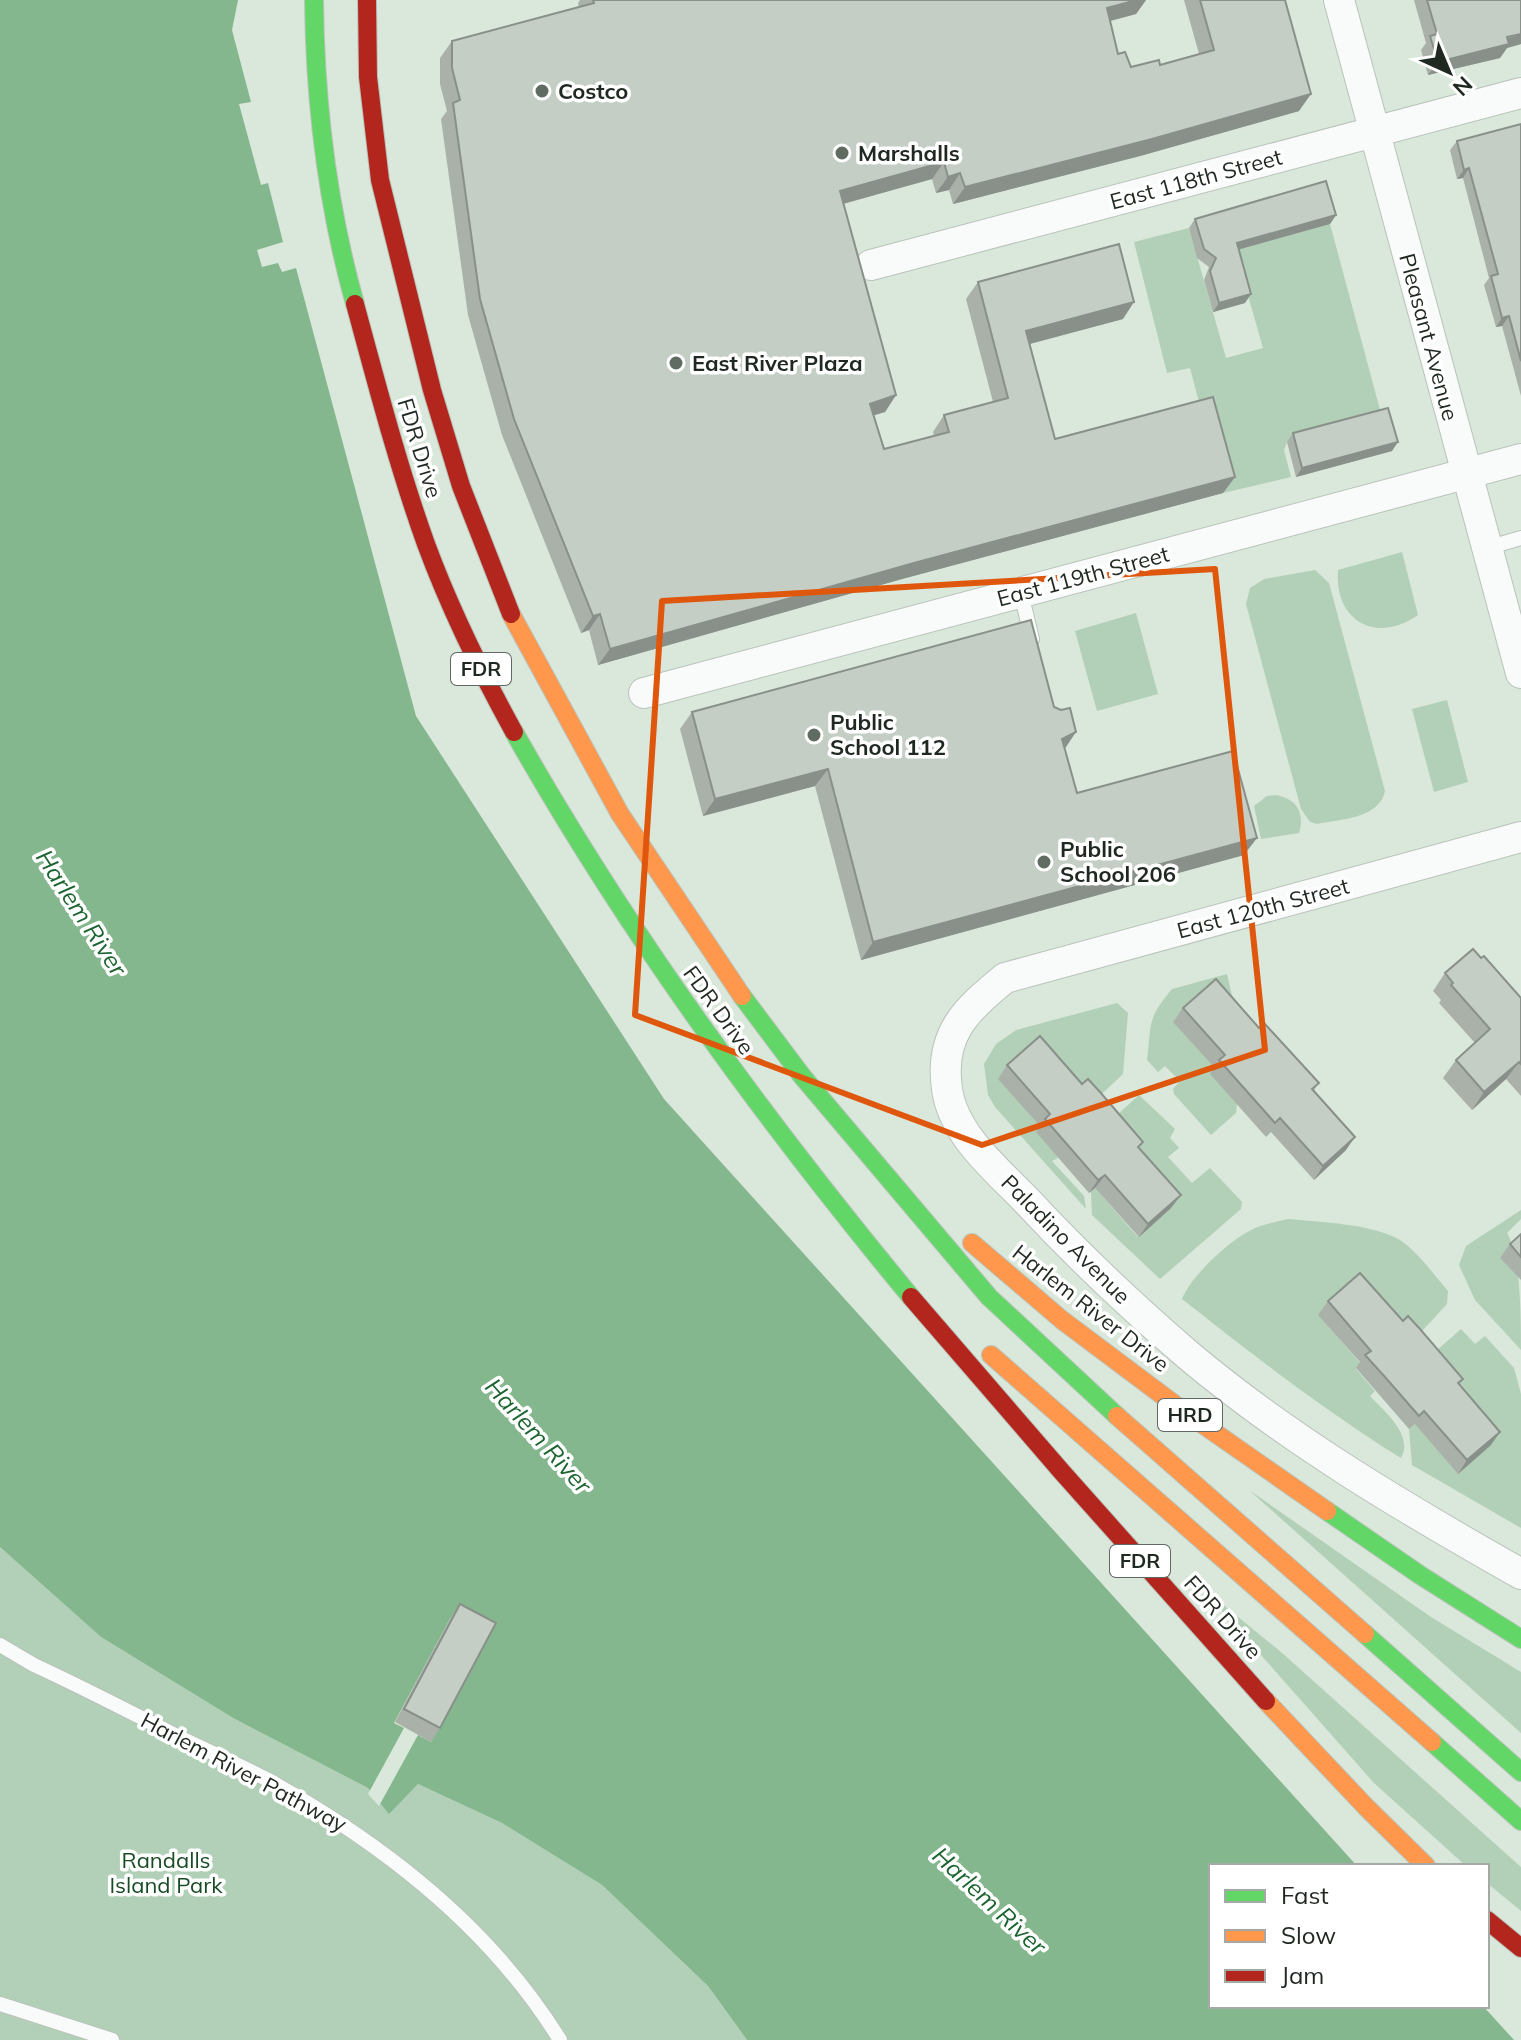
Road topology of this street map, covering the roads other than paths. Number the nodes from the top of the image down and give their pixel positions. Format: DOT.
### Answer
graph roads {
  1 [pos="314,0"];
  2 [pos="367,0"];
  3 [pos="1339,0"];
  4 [pos="386,43"];
  5 [pos="1521,93"];
  6 [pos="372,129"];
  7 [pos="1376,132"];
  8 [pos="871,265"];
  9 [pos="1521,459"];
  10 [pos="1466,474"];
  11 [pos="1521,538"];
  12 [pos="1487,548"];
  13 [pos="1021,593"];
  14 [pos="1036,658"];
  15 [pos="1521,673"];
  16 [pos="644,693"];
  17 [pos="1521,837"];
  18 [pos="1005,978"];
  19 [pos="879,1164"];
  20 [pos="867,1244"];
  21 [pos="1521,1574"];
  22 [pos="1521,1639"];
  23 [pos="0,1645"];
  24 [pos="1521,1772"];
  25 [pos="1521,1821"];
  26 [pos="1424,1864"];
  27 [pos="1489,1922"];
  28 [pos="1521,1948"];
  29 [pos="0,2004"];
  30 [pos="112,2040"];
  31 [pos="560,2040"];
  1 -- 20 [label="highway, FDR Drive / FDR"];
  2 -- 6 [label="highway, FDR Drive / FDR"];
  3 -- 7 [label="street, Pleasant Avenue"];
  4 -- 6 [label="highway"];
  5 -- 7 [label="street, East 118th Street"];
  6 -- 19 [label="highway, FDR Drive / FDR"];
  7 -- 8 [label="street, East 118th Street"];
  7 -- 10 [label="street, Pleasant Avenue"];
  9 -- 10 [label="street, East 119th Street"];
  10 -- 12 [label="street, Pleasant Avenue"];
  10 -- 13 [label="street, East 119th Street"];
  11 -- 12 [label="lane"];
  12 -- 15 [label="street, Pleasant Avenue"];
  13 -- 14 [label="lane"];
  13 -- 16 [label="street, East 119th Street"];
  17 -- 18 [label="street, East 120th Street"];
  18 -- 21 [label="street, Paladino Avenue"];
  19 -- 22 [label="highway, Harlem River Drive / HRD"];
  19 -- 24 [label="highway"];
  20 -- 25 [label="highway"];
  20 -- 26 [label="highway, FDR Drive / FDR"];
  23 -- 31 [label="lane, Harlem River Pathway"];
  27 -- 28 [label="highway"];
  29 -- 30 [label="lane"];
}
